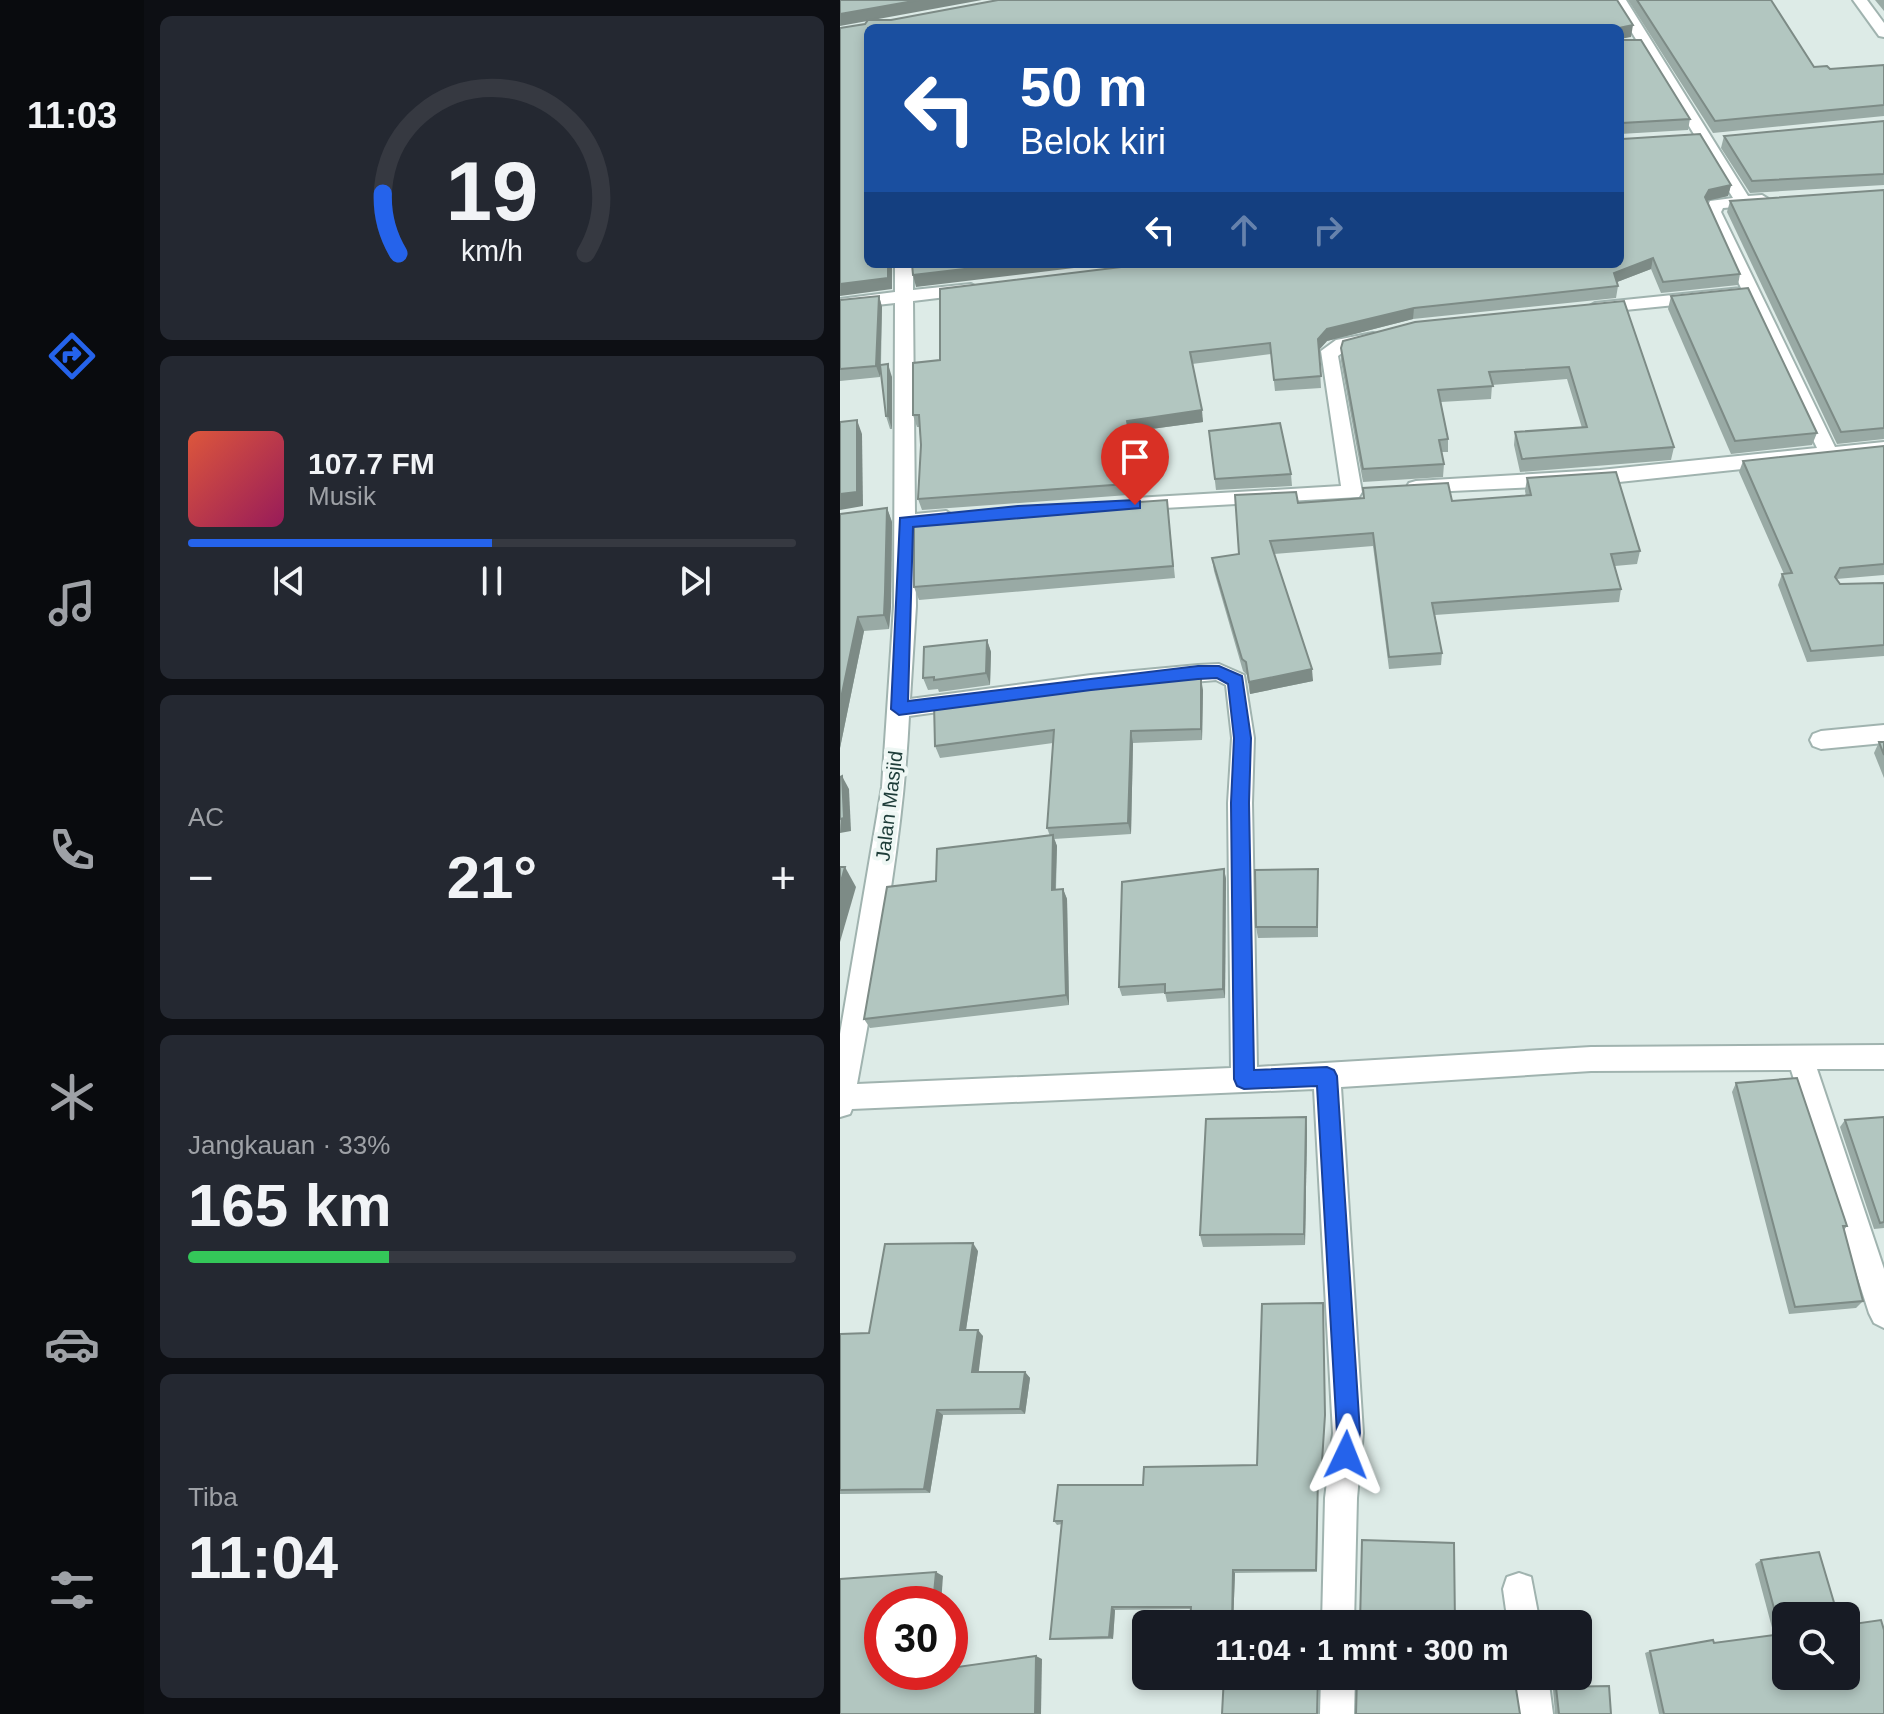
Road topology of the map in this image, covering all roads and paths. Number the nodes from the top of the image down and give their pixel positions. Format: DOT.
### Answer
graph roads {
  1 [pos="1619,0"];
  2 [pos="1860,0"];
  3 [pos="1884,33"];
  4 [pos="1780,199"];
  5 [pos="1743,201"];
  6 [pos="904,268"];
  7 [pos="996,286"];
  8 [pos="1752,292"];
  9 [pos="905,297"];
  10 [pos="840,304"];
  11 [pos="1568,311"];
  12 [pos="1393,333"];
  13 [pos="1884,448"];
  14 [pos="1828,452"];
  15 [pos="1399,489"];
  16 [pos="1112,506"];
  17 [pos="879,515"];
  18 [pos="905,517"];
  19 [pos="962,517"];
  20 [pos="899,709"];
  21 [pos="1884,734"];
  22 [pos="1821,740"];
  23 [pos="1884,1057"];
  24 [pos="1800,1058"];
  25 [pos="1327,1076"];
  26 [pos="1244,1079"];
  27 [pos="840,1100"];
  28 [pos="1884,1313"];
  29 [pos="1519,1589"];
  30 [pos="1338,1610"];
  31 [pos="1522,1610"];
  32 [pos="1338,1690"];
  33 [pos="1533,1690"];
  34 [pos="1337,1714"];
  35 [pos="1536,1714"];
  1 -- 5 [label="street"];
  2 -- 3 [label="street"];
  4 -- 5 [label="street"];
  5 -- 8 [label="street"];
  6 -- 9 [label="street, Jalan Masjid"];
  7 -- 9 [label="street"];
  8 -- 11 [label="street"];
  8 -- 14 [label="street"];
  9 -- 10 [label="street"];
  9 -- 18 [label="street, Jalan Masjid"];
  12 -- 16 [label="street"];
  13 -- 14 [label="street"];
  14 -- 15 [label="street"];
  17 -- 18 [label="street"];
  18 -- 19 [label="street"];
  18 -- 20 [label="street, Jalan Masjid"];
  20 -- 26 [label="street"];
  20 -- 27 [label="street, Jalan Masjid"];
  21 -- 22 [label="street"];
  23 -- 24 [label="street"];
  24 -- 25 [label="street"];
  24 -- 28 [label="street"];
  25 -- 26 [label="street"];
  25 -- 30 [label="street"];
  26 -- 27 [label="street"];
  29 -- 31 [label="street"];
  32 -- 34 [label="street"];
  33 -- 35 [label="street"];
}
